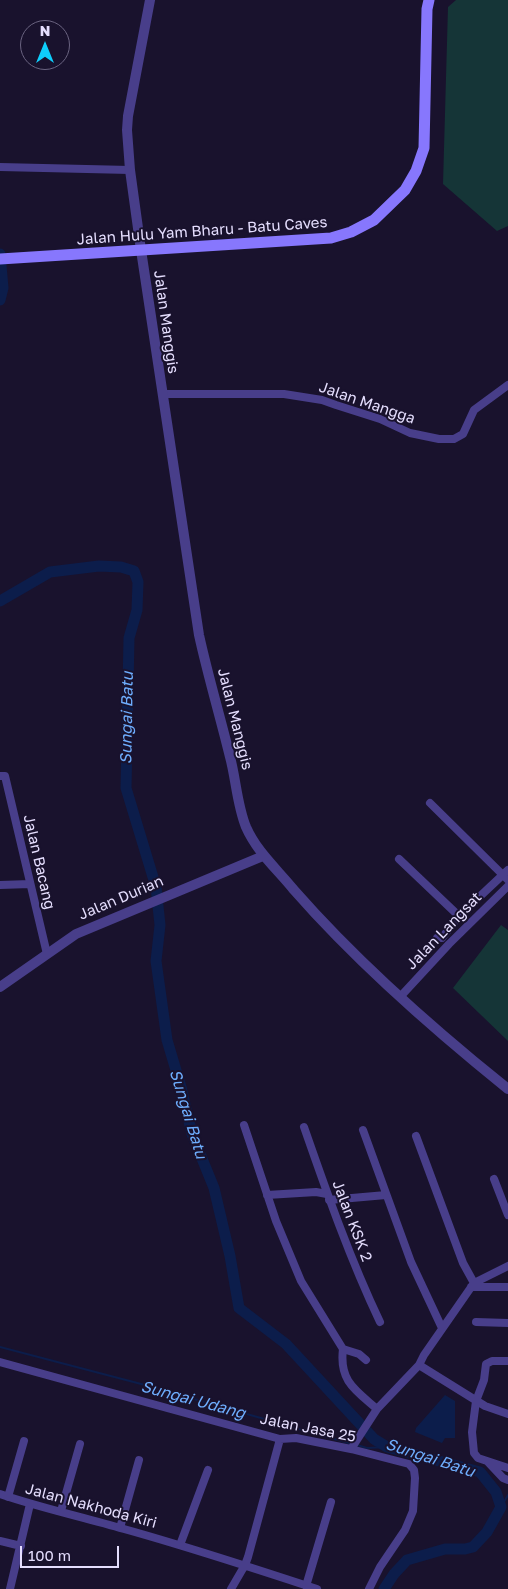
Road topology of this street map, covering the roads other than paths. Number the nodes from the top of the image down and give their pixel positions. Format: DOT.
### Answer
graph roads {
  1 [pos="150,0"];
  2 [pos="429,0"];
  3 [pos="0,167"];
  4 [pos="130,170"];
  5 [pos="140,250"];
  6 [pos="0,259"];
  7 [pos="508,385"];
  8 [pos="162,394"];
  9 [pos="3,776"];
  10 [pos="430,803"];
  11 [pos="263,856"];
  12 [pos="399,859"];
  13 [pos="506,875"];
  14 [pos="0,884"];
  15 [pos="30,884"];
  16 [pos="508,886"];
  17 [pos="459,916"];
  18 [pos="468,925"];
  19 [pos="437,938"];
  20 [pos="47,954"];
  21 [pos="0,987"];
  22 [pos="400,997"];
  23 [pos="508,1089"];
  24 [pos="244,1125"];
  25 [pos="304,1128"];
  26 [pos="363,1130"];
  27 [pos="416,1136"];
  28 [pos="494,1179"];
  29 [pos="267,1195"];
  30 [pos="386,1195"];
  31 [pos="328,1197"];
  32 [pos="508,1215"];
  33 [pos="508,1266"];
  34 [pos="473,1285"];
  35 [pos="508,1286"];
  36 [pos="380,1322"];
  37 [pos="476,1322"];
  38 [pos="508,1323"];
  39 [pos="442,1328"];
  40 [pos="343,1349"];
  41 [pos="366,1360"];
  42 [pos="508,1361"];
  43 [pos="0,1362"];
  44 [pos="419,1365"];
  45 [pos="476,1401"];
  46 [pos="376,1411"];
  47 [pos="508,1414"];
  48 [pos="280,1439"];
  49 [pos="24,1440"];
  50 [pos="80,1444"];
  51 [pos="352,1448"];
  52 [pos="139,1460"];
  53 [pos="488,1461"];
  54 [pos="508,1468"];
  55 [pos="208,1470"];
  56 [pos="508,1480"];
  57 [pos="4,1495"];
  58 [pos="331,1502"];
  59 [pos="30,1504"];
  60 [pos="61,1511"];
  61 [pos="120,1528"];
  62 [pos="0,1541"];
  63 [pos="180,1545"];
  64 [pos="21,1546"];
  65 [pos="245,1565"];
  66 [pos="306,1586"];
  67 [pos="10,1589"];
  68 [pos="231,1589"];
  69 [pos="317,1589"];
  70 [pos="369,1589"];
  1 -- 4 [label="street, Jalan Manggis"];
  2 -- 5 [label="main road, Jalan Hulu Yam Bharu - Batu Caves"];
  3 -- 4 [label="street"];
  4 -- 5 [label="street, Jalan Manggis"];
  5 -- 6 [label="main road, Jalan Hulu Yam Bharu - Batu Caves"];
  5 -- 8 [label="street, Jalan Manggis"];
  7 -- 8 [label="street, Jalan Mangga"];
  8 -- 11 [label="street, Jalan Manggis"];
  9 -- 15 [label="street, Jalan Bacang"];
  10 -- 13 [label="street"];
  11 -- 20 [label="street, Jalan Durian"];
  11 -- 22 [label="street, Jalan Manggis"];
  12 -- 17 [label="street"];
  13 -- 17 [label="street"];
  14 -- 15 [label="street"];
  15 -- 20 [label="street, Jalan Bacang"];
  16 -- 18 [label="street, Jalan Langsat"];
  17 -- 18 [label="street"];
  17 -- 19 [label="street"];
  18 -- 22 [label="street, Jalan Langsat"];
  20 -- 21 [label="street, Jalan Durian"];
  22 -- 23 [label="street, Jalan Manggis"];
  24 -- 29 [label="street"];
  25 -- 31 [label="street, Jalan KSK 2"];
  26 -- 30 [label="street"];
  27 -- 34 [label="street"];
  28 -- 32 [label="street"];
  29 -- 31 [label="street"];
  29 -- 40 [label="street"];
  30 -- 31 [label="street"];
  30 -- 39 [label="street"];
  31 -- 36 [label="street, Jalan KSK 2"];
  33 -- 34 [label="street"];
  34 -- 35 [label="street"];
  34 -- 39 [label="street"];
  37 -- 38 [label="street"];
  39 -- 44 [label="street"];
  40 -- 41 [label="street"];
  40 -- 46 [label="street"];
  42 -- 45 [label="street"];
  43 -- 48 [label="street, Jalan Jasa 25"];
  44 -- 45 [label="street"];
  44 -- 46 [label="street"];
  45 -- 47 [label="street"];
  45 -- 53 [label="street"];
  46 -- 51 [label="street"];
  48 -- 51 [label="street, Jalan Jasa 25"];
  48 -- 65 [label="street"];
  49 -- 57 [label="street"];
  50 -- 60 [label="street"];
  51 -- 70 [label="street, Jalan Jasa 25"];
  52 -- 61 [label="street"];
  53 -- 54 [label="street"];
  53 -- 56 [label="street"];
  55 -- 63 [label="street"];
  57 -- 59 [label="street, Jalan Nakhoda Kiri"];
  58 -- 66 [label="street"];
  59 -- 60 [label="street, Jalan Nakhoda Kiri"];
  59 -- 64 [label="street"];
  60 -- 61 [label="street, Jalan Nakhoda Kiri"];
  61 -- 63 [label="street, Jalan Nakhoda Kiri"];
  62 -- 64 [label="street"];
  63 -- 65 [label="street, Jalan Nakhoda Kiri"];
  64 -- 67 [label="street"];
  65 -- 66 [label="street, Jalan Nakhoda Kiri"];
  65 -- 68 [label="street"];
  66 -- 69 [label="street, Jalan Nakhoda Kiri"];
}
